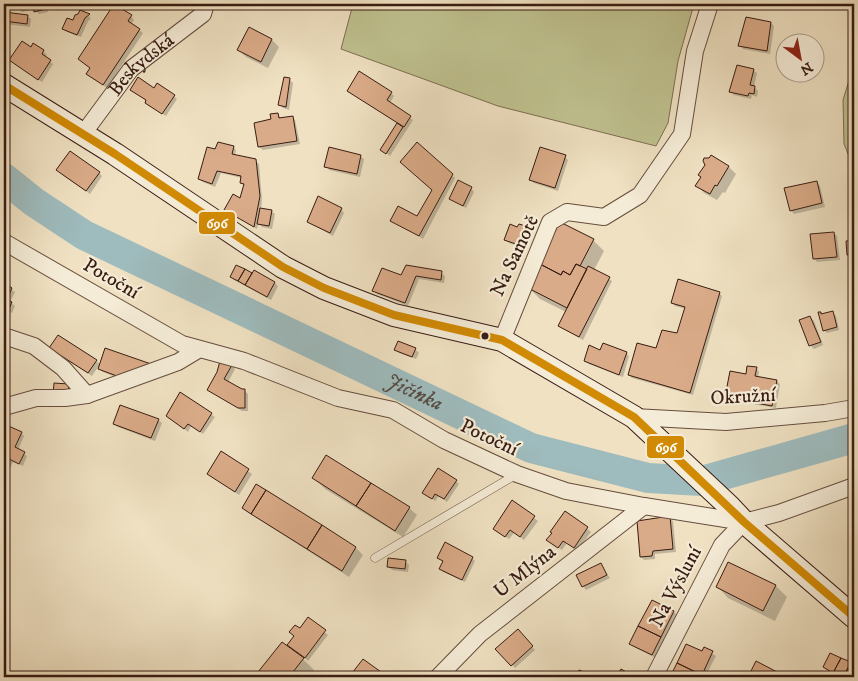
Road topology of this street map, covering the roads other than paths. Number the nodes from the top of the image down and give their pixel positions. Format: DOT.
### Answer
graph roads {
  1 [pos="206,4"];
  2 [pos="710,4"];
  3 [pos="4,85"];
  4 [pos="83,134"];
  5 [pos="4,242"];
  6 [pos="4,336"];
  7 [pos="502,340"];
  8 [pos="198,350"];
  9 [pos="88,395"];
  10 [pos="4,408"];
  11 [pos="854,408"];
  12 [pos="634,417"];
  13 [pos="517,474"];
  14 [pos="854,486"];
  15 [pos="644,506"];
  16 [pos="744,522"];
  17 [pos="375,558"];
  18 [pos="854,617"];
  19 [pos="438,677"];
  20 [pos="654,677"];
  1 -- 4 [label="street, Beskydská"];
  2 -- 7 [label="street, Na Samotě"];
  3 -- 4 [label="street"];
  4 -- 7 [label="street"];
  5 -- 8 [label="street, Potoční"];
  6 -- 9 [label="street"];
  7 -- 12 [label="street"];
  8 -- 9 [label="street"];
  8 -- 13 [label="street, Potoční"];
  9 -- 10 [label="street"];
  11 -- 12 [label="street, Okružní"];
  12 -- 16 [label="street"];
  13 -- 15 [label="street, Potoční"];
  13 -- 17 [label="lane"];
  14 -- 16 [label="street"];
  15 -- 16 [label="street, Potoční"];
  15 -- 19 [label="street, U Mlýna"];
  16 -- 18 [label="street"];
  16 -- 20 [label="street, Na Výsluní"];
}
